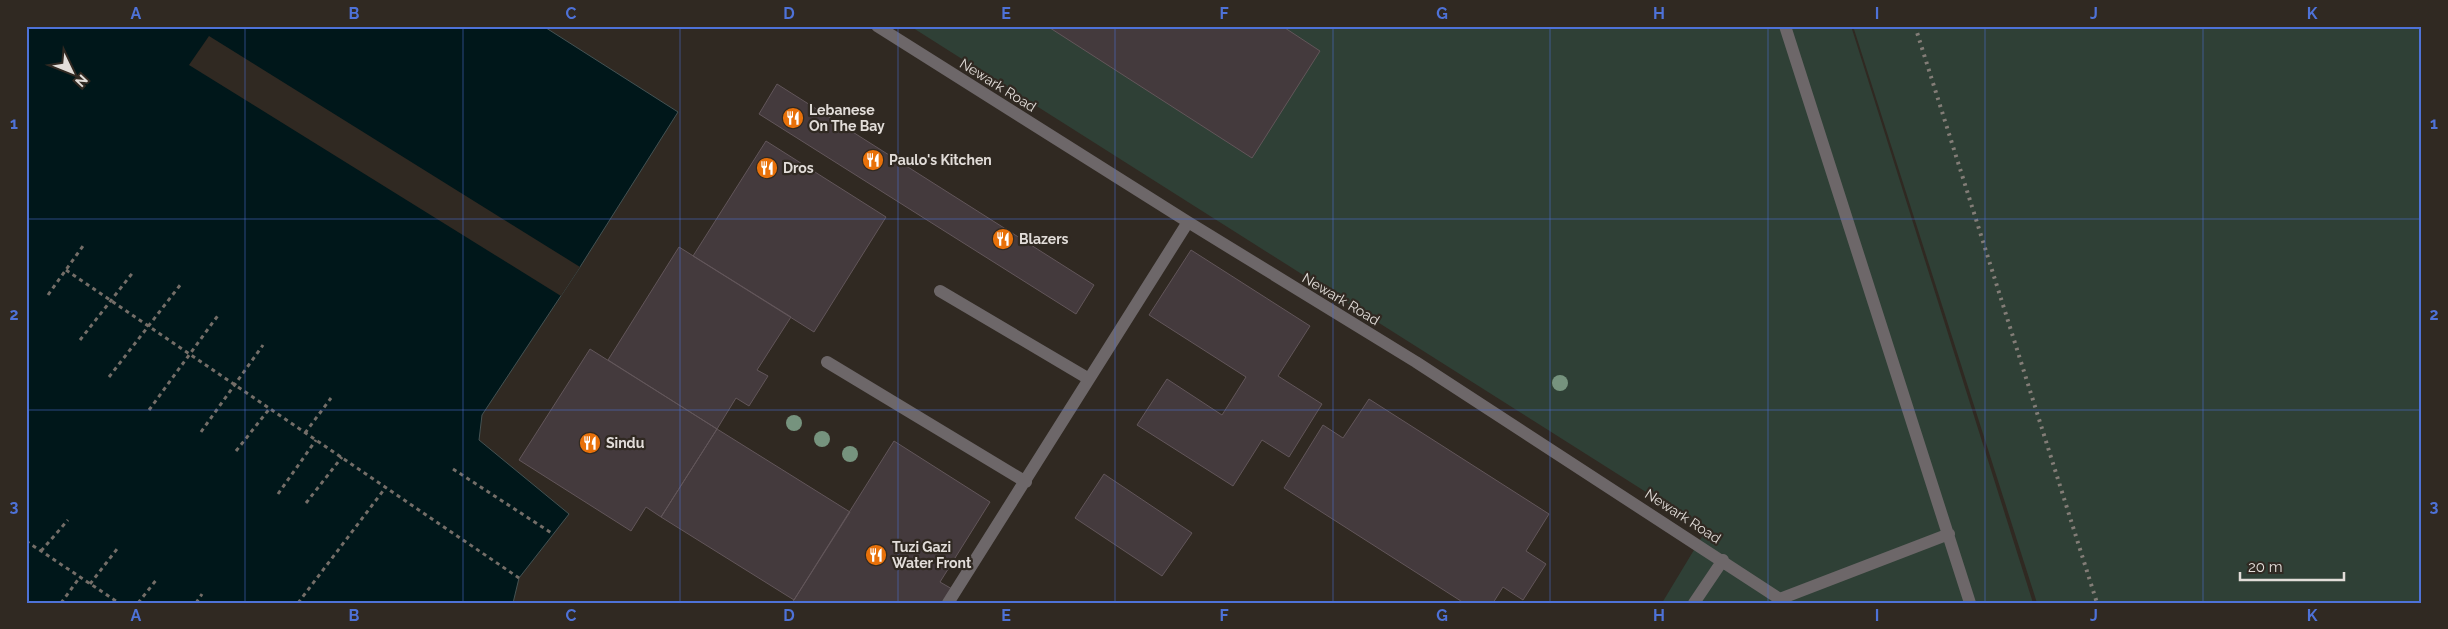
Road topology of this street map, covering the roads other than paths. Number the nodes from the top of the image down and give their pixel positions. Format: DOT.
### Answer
graph roads {
  1 [pos="877,26"];
  2 [pos="1786,26"];
  3 [pos="1188,222"];
  4 [pos="940,291"];
  5 [pos="827,362"];
  6 [pos="1089,379"];
  7 [pos="1026,482"];
  8 [pos="1949,534"];
  9 [pos="1723,560"];
  10 [pos="1783,601"];
  11 [pos="948,603"];
  12 [pos="1694,603"];
  13 [pos="1970,603"];
  1 -- 3 [label="street, Newark Road"];
  2 -- 8 [label="street"];
  3 -- 6 [label="street"];
  3 -- 9 [label="street, Newark Road"];
  4 -- 6 [label="street"];
  5 -- 7 [label="street"];
  6 -- 7 [label="street"];
  7 -- 11 [label="street"];
  8 -- 10 [label="street"];
  8 -- 13 [label="street"];
  9 -- 10 [label="street, Newark Road"];
  9 -- 12 [label="street"];
}
